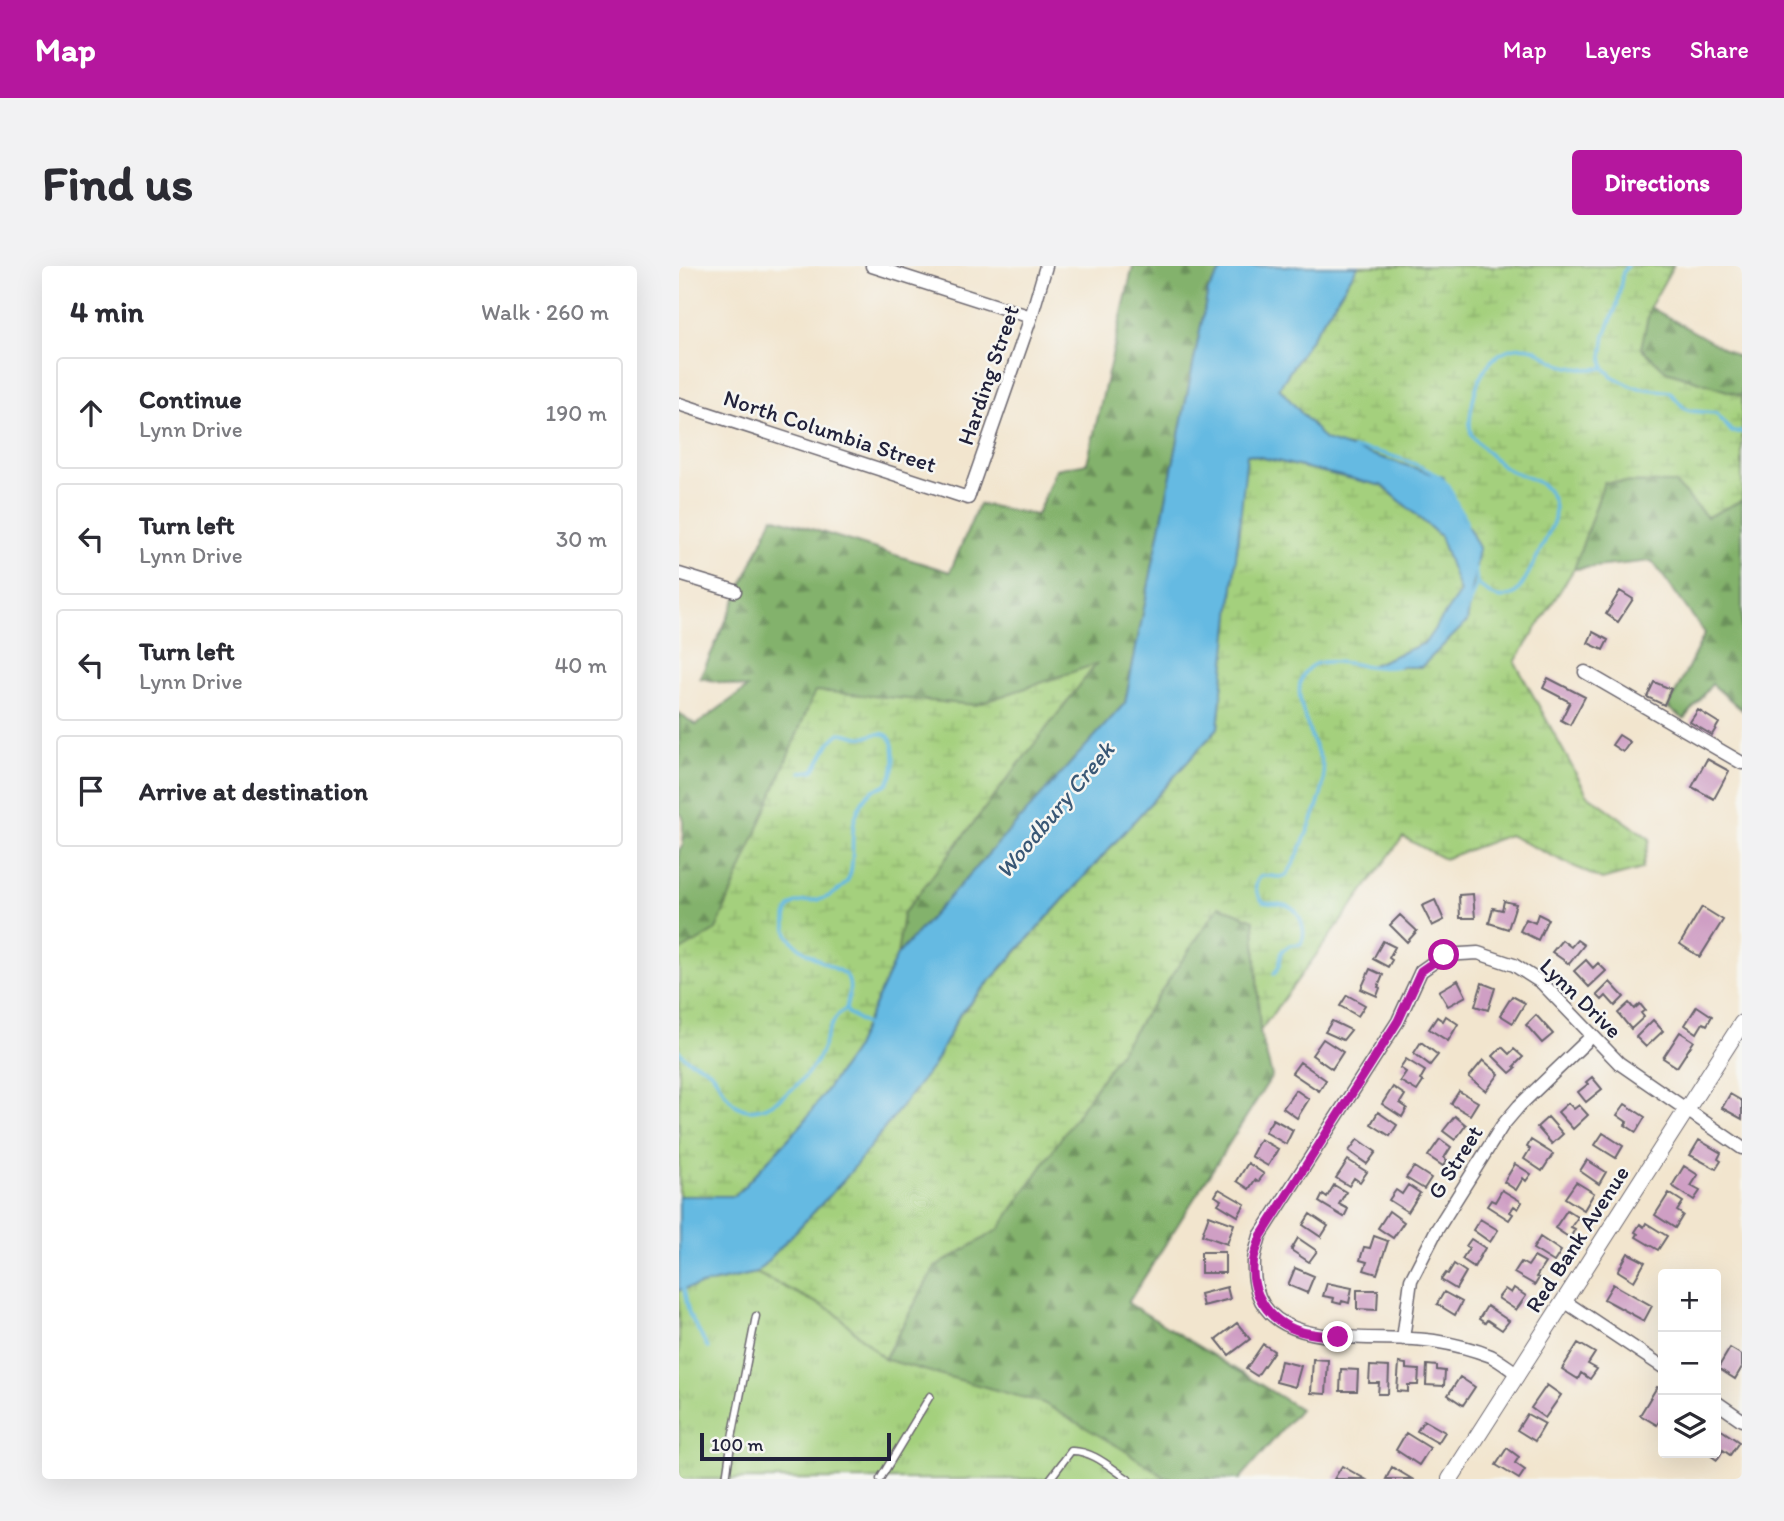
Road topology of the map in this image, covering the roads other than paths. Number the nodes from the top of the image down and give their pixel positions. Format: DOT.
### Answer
graph roads {
  1 [pos="872,266"];
  2 [pos="1046,266"];
  3 [pos="1031,317"];
  4 [pos="679,404"];
  5 [pos="968,498"];
  6 [pos="679,574"];
  7 [pos="736,592"];
  8 [pos="1585,672"];
  9 [pos="1742,763"];
  10 [pos="1742,1023"];
  11 [pos="1592,1036"];
  12 [pos="1686,1111"];
  13 [pos="1742,1148"];
  14 [pos="1564,1301"];
  15 [pos="756,1316"];
  16 [pos="1403,1339"];
  17 [pos="1658,1364"];
  18 [pos="1518,1374"];
  19 [pos="930,1396"];
  20 [pos="1721,1405"];
  21 [pos="1742,1420"];
  22 [pos="726,1479"];
  23 [pos="880,1479"];
  24 [pos="1050,1479"];
  25 [pos="1128,1479"];
  26 [pos="1450,1479"];
  1 -- 3 [label="street"];
  2 -- 3 [label="street, Harding Street"];
  3 -- 5 [label="street, Harding Street"];
  4 -- 5 [label="street, North Columbia Street"];
  6 -- 7 [label="street"];
  8 -- 9 [label="street"];
  10 -- 12 [label="street, Red Bank Avenue"];
  11 -- 12 [label="street, Lynn Drive"];
  11 -- 16 [label="street, G Street"];
  11 -- 16 [label="street, Lynn Drive"];
  12 -- 13 [label="street, Lynn Drive"];
  12 -- 14 [label="street, Red Bank Avenue"];
  14 -- 17 [label="street"];
  14 -- 18 [label="street, Red Bank Avenue"];
  15 -- 22 [label="lane"];
  16 -- 18 [label="street, Lynn Drive"];
  18 -- 26 [label="street, Red Bank Avenue"];
  19 -- 23 [label="lane"];
  20 -- 21 [label="street"];
  24 -- 25 [label="lane"];
}
